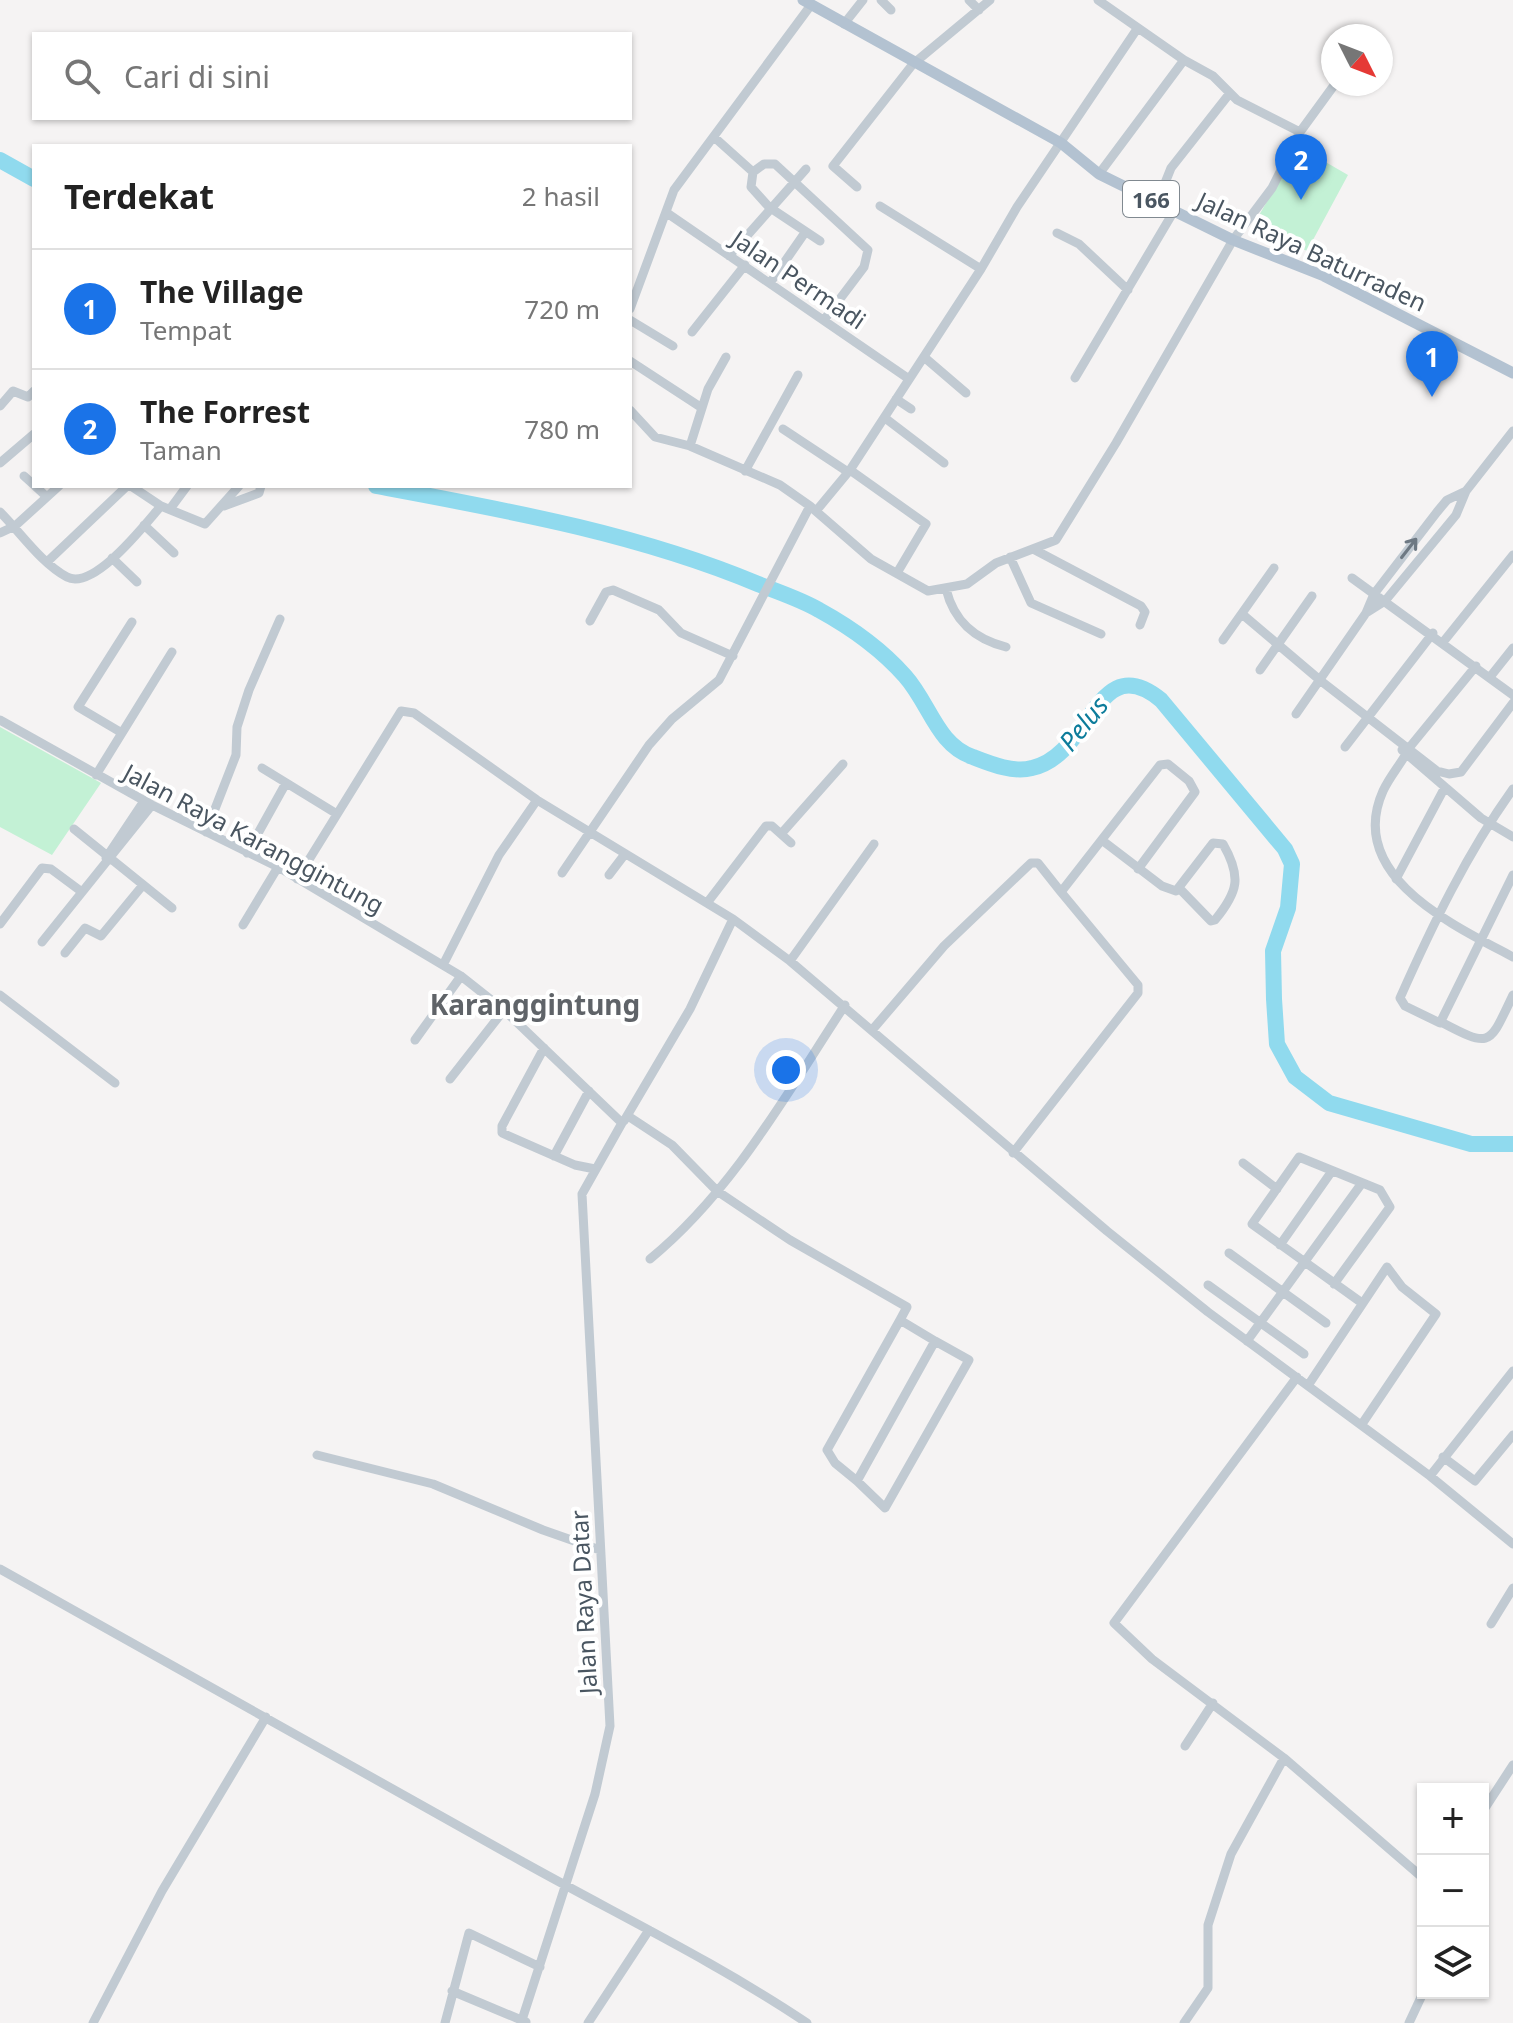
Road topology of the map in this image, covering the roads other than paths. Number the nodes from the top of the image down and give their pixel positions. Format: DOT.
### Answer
graph roads {
  1 [pos="863,0"];
  2 [pos="881,0"];
  3 [pos="969,0"];
  4 [pos="990,0"];
  5 [pos="1100,0"];
  6 [pos="807,2"];
  7 [pos="891,10"];
  8 [pos="979,10"];
  9 [pos="844,24"];
  10 [pos="1137,29"];
  11 [pos="1184,60"];
  12 [pos="913,64"];
  13 [pos="1230,93"];
  14 [pos="1326,96"];
  15 [pos="1300,132"];
  16 [pos="714,137"];
  17 [pos="1061,143"];
  18 [pos="806,169"];
  19 [pos="753,172"];
  20 [pos="1099,174"];
  21 [pos="794,183"];
  22 [pos="857,187"];
  23 [pos="1157,203"];
  24 [pos="880,206"];
  25 [pos="769,207"];
  26 [pos="1174,211"];
  27 [pos="667,213"];
  28 [pos="1057,233"];
  29 [pos="804,234"];
  30 [pos="1233,240"];
  31 [pos="820,241"];
  32 [pos="729,256"];
  33 [pos="745,265"];
  34 [pos="981,269"];
  35 [pos="770,283"];
  36 [pos="1128,290"];
  37 [pos="632,304"];
  38 [pos="824,320"];
  39 [pos="632,321"];
  40 [pos="692,332"];
  41 [pos="673,346"];
  42 [pos="726,357"];
  43 [pos="924,357"];
  44 [pos="632,362"];
  45 [pos="1513,373"];
  46 [pos="798,375"];
  47 [pos="1075,378"];
  48 [pos="909,379"];
  49 [pos="32,393"];
  50 [pos="966,393"];
  51 [pos="896,399"];
  52 [pos="0,406"];
  53 [pos="702,408"];
  54 [pos="911,409"];
  55 [pos="632,412"];
  56 [pos="885,418"];
  57 [pos="783,429"];
  58 [pos="1513,431"];
  59 [pos="32,436"];
  60 [pos="691,442"];
  61 [pos="0,463"];
  62 [pos="748,463"];
  63 [pos="944,463"];
  64 [pos="849,471"];
  65 [pos="24,476"];
  66 [pos="32,483"];
  67 [pos="37,488"];
  68 [pos="57,488"];
  69 [pos="127,488"];
  70 [pos="133,488"];
  71 [pos="185,488"];
  72 [pos="237,488"];
  73 [pos="260,488"];
  74 [pos="1466,491"];
  75 [pos="47,497"];
  76 [pos="166,507"];
  77 [pos="223,507"];
  78 [pos="813,508"];
  79 [pos="1439,510"];
  80 [pos="0,512"];
  81 [pos="1451,520"];
  82 [pos="144,525"];
  83 [pos="15,526"];
  84 [pos="0,533"];
  85 [pos="1035,550"];
  86 [pos="174,553"];
  87 [pos="1513,555"];
  88 [pos="1010,557"];
  89 [pos="112,558"];
  90 [pos="47,562"];
  91 [pos="1274,568"];
  92 [pos="897,573"];
  93 [pos="1352,578"];
  94 [pos="137,582"];
  95 [pos="946,589"];
  96 [pos="1374,594"];
  97 [pos="1312,596"];
  98 [pos="1385,601"];
  99 [pos="1366,613"];
  100 [pos="1242,614"];
  101 [pos="280,619"];
  102 [pos="590,621"];
  103 [pos="132,622"];
  104 [pos="1140,625"];
  105 [pos="1433,633"];
  106 [pos="1101,634"];
  107 [pos="1223,640"];
  108 [pos="1444,641"];
  109 [pos="1278,643"];
  110 [pos="1006,647"];
  111 [pos="1513,648"];
  112 [pos="172,652"];
  113 [pos="733,656"];
  114 [pos="1476,666"];
  115 [pos="1260,670"];
  116 [pos="1490,677"];
  117 [pos="1321,681"];
  118 [pos="1513,702"];
  119 [pos="1296,714"];
  120 [pos="1368,719"];
  121 [pos="0,720"];
  122 [pos="122,733"];
  123 [pos="1345,747"];
  124 [pos="1407,751"];
  125 [pos="843,764"];
  126 [pos="262,768"];
  127 [pos="96,775"];
  128 [pos="286,783"];
  129 [pos="1445,787"];
  130 [pos="1513,789"];
  131 [pos="537,800"];
  132 [pos="148,803"];
  133 [pos="337,814"];
  134 [pos="1489,822"];
  135 [pos="74,829"];
  136 [pos="587,831"];
  137 [pos="206,832"];
  138 [pos="781,834"];
  139 [pos="1513,837"];
  140 [pos="1103,841"];
  141 [pos="791,843"];
  142 [pos="874,844"];
  143 [pos="247,853"];
  144 [pos="625,854"];
  145 [pos="107,860"];
  146 [pos="278,867"];
  147 [pos="1138,869"];
  148 [pos="562,873"];
  149 [pos="609,875"];
  150 [pos="1513,875"];
  151 [pos="297,879"];
  152 [pos="1396,879"];
  153 [pos="143,885"];
  154 [pos="1180,889"];
  155 [pos="82,892"];
  156 [pos="1061,892"];
  157 [pos="707,903"];
  158 [pos="172,908"];
  159 [pos="1440,914"];
  160 [pos="733,919"];
  161 [pos="0,924"];
  162 [pos="243,925"];
  163 [pos="1479,939"];
  164 [pos="42,942"];
  165 [pos="65,953"];
  166 [pos="1513,957"];
  167 [pos="790,961"];
  168 [pos="443,965"];
  169 [pos="461,976"];
  170 [pos="0,995"];
  171 [pos="1513,995"];
  172 [pos="845,1005"];
  173 [pos="504,1010"];
  174 [pos="1441,1022"];
  175 [pos="873,1029"];
  176 [pos="415,1040"];
  177 [pos="544,1048"];
  178 [pos="450,1079"];
  179 [pos="115,1083"];
  180 [pos="589,1091"];
  181 [pos="625,1120"];
  182 [pos="1013,1153"];
  183 [pos="554,1156"];
  184 [pos="1243,1163"];
  185 [pos="595,1169"];
  186 [pos="1332,1171"];
  187 [pos="1362,1183"];
  188 [pos="1277,1189"];
  189 [pos="717,1191"];
  190 [pos="1280,1245"];
  191 [pos="1229,1253"];
  192 [pos="650,1259"];
  193 [pos="1306,1264"];
  194 [pos="1334,1284"];
  195 [pos="1208,1285"];
  196 [pos="1284,1292"];
  197 [pos="1362,1303"];
  198 [pos="900,1320"];
  199 [pos="1261,1323"];
  200 [pos="1326,1323"];
  201 [pos="935,1341"];
  202 [pos="1247,1341"];
  203 [pos="1304,1354"];
  204 [pos="1513,1371"];
  205 [pos="1297,1377"];
  206 [pos="1309,1384"];
  207 [pos="1362,1424"];
  208 [pos="1513,1435"];
  209 [pos="317,1455"];
  210 [pos="1443,1457"];
  211 [pos="1430,1476"];
  212 [pos="857,1481"];
  213 [pos="1513,1544"];
  214 [pos="600,1550"];
  215 [pos="0,1569"];
  216 [pos="1513,1588"];
  217 [pos="1491,1624"];
  218 [pos="1213,1703"];
  219 [pos="266,1717"];
  220 [pos="1185,1746"];
  221 [pos="1284,1758"];
  222 [pos="1513,1765"];
  223 [pos="1489,1802"];
  224 [pos="1417,1873"];
  225 [pos="567,1886"];
  226 [pos="649,1930"];
  227 [pos="540,1967"];
  228 [pos="452,1991"];
  229 [pos="1420,1999"];
  230 [pos="523,2022"];
  231 [pos="93,2023"];
  232 [pos="445,2023"];
  233 [pos="588,2023"];
  234 [pos="807,2023"];
  235 [pos="1184,2023"];
  236 [pos="1409,2023"];
  1 -- 9 [label="street"];
  2 -- 7 [label="street"];
  3 -- 8 [label="street"];
  4 -- 8 [label="street"];
  5 -- 10 [label="street"];
  6 -- 9 [label="main road, Jalan Raya Baturraden / 166"];
  6 -- 16 [label="street"];
  8 -- 12 [label="street"];
  9 -- 12 [label="main road, Jalan Raya Baturraden / 166"];
  10 -- 11 [label="street"];
  10 -- 17 [label="street"];
  11 -- 13 [label="street"];
  11 -- 20 [label="street"];
  12 -- 17 [label="main road, Jalan Raya Baturraden / 166"];
  12 -- 22 [label="street"];
  13 -- 15 [label="street"];
  13 -- 23 [label="street"];
  14 -- 15 [label="street"];
  15 -- 30 [label="street"];
  16 -- 19 [label="street"];
  16 -- 27 [label="street"];
  17 -- 20 [label="main road, Jalan Raya Baturraden / 166"];
  17 -- 34 [label="street"];
  18 -- 21 [label="street"];
  19 -- 21 [label="street"];
  19 -- 25 [label="street"];
  20 -- 23 [label="main road, Jalan Raya Baturraden / 166"];
  21 -- 25 [label="street"];
  21 -- 38 [label="street"];
  23 -- 26 [label="main road, Jalan Raya Baturraden / 166"];
  24 -- 34 [label="street"];
  25 -- 29 [label="street"];
  25 -- 32 [label="street"];
  26 -- 30 [label="main road, Jalan Raya Baturraden / 166"];
  26 -- 36 [label="street"];
  27 -- 32 [label="street, Jalan Permadi"];
  27 -- 37 [label="street"];
  28 -- 36 [label="street"];
  29 -- 31 [label="street"];
  29 -- 35 [label="street"];
  30 -- 45 [label="main road, Jalan Raya Baturraden / 166"];
  30 -- 85 [label="street"];
  32 -- 33 [label="street, Jalan Permadi"];
  33 -- 35 [label="street, Jalan Permadi"];
  33 -- 40 [label="street"];
  34 -- 43 [label="street"];
  35 -- 38 [label="street, Jalan Permadi"];
  36 -- 47 [label="street"];
  38 -- 48 [label="street, Jalan Permadi"];
  39 -- 41 [label="street"];
  42 -- 53 [label="street"];
  43 -- 48 [label="street"];
  43 -- 50 [label="street"];
  44 -- 53 [label="street"];
  46 -- 62 [label="street"];
  48 -- 51 [label="street"];
  49 -- 52 [label="street"];
  51 -- 54 [label="street"];
  51 -- 56 [label="street"];
  53 -- 60 [label="street"];
  55 -- 60 [label="street"];
  56 -- 63 [label="street"];
  56 -- 64 [label="street"];
  57 -- 64 [label="street"];
  58 -- 74 [label="street"];
  59 -- 61 [label="street"];
  60 -- 62 [label="street"];
  62 -- 78 [label="street"];
  64 -- 78 [label="street"];
  64 -- 92 [label="street"];
  65 -- 66 [label="street"];
  67 -- 75 [label="street"];
  68 -- 75 [label="street"];
  69 -- 90 [label="street"];
  70 -- 76 [label="street"];
  71 -- 76 [label="street"];
  72 -- 77 [label="street"];
  73 -- 77 [label="street"];
  74 -- 79 [label="street"];
  74 -- 81 [label="street"];
  75 -- 83 [label="street"];
  76 -- 77 [label="street"];
  76 -- 82 [label="street"];
  78 -- 92 [label="street"];
  78 -- 113 [label="street"];
  79 -- 81 [label="street"];
  96 -- 79 [label="street, one-way"];
  80 -- 83 [label="street"];
  81 -- 98 [label="street"];
  82 -- 86 [label="street"];
  82 -- 89 [label="street"];
  83 -- 84 [label="street"];
  83 -- 90 [label="street"];
  85 -- 88 [label="street"];
  85 -- 104 [label="street"];
  87 -- 108 [label="street"];
  88 -- 95 [label="street"];
  88 -- 106 [label="street"];
  89 -- 90 [label="street"];
  89 -- 94 [label="street"];
  91 -- 100 [label="street"];
  92 -- 95 [label="street"];
  93 -- 96 [label="street"];
  95 -- 110 [label="street"];
  96 -- 98 [label="street"];
  96 -- 99 [label="street"];
  97 -- 109 [label="street"];
  98 -- 99 [label="street"];
  98 -- 105 [label="street"];
  99 -- 117 [label="street"];
  100 -- 107 [label="street"];
  100 -- 109 [label="street"];
  101 -- 137 [label="street"];
  102 -- 113 [label="street"];
  103 -- 122 [label="street"];
  105 -- 108 [label="street"];
  105 -- 120 [label="street"];
  108 -- 114 [label="street"];
  109 -- 115 [label="street"];
  109 -- 117 [label="street"];
  111 -- 116 [label="street"];
  112 -- 122 [label="street"];
  113 -- 136 [label="street"];
  114 -- 116 [label="street"];
  114 -- 124 [label="street"];
  116 -- 118 [label="street"];
  117 -- 119 [label="street"];
  117 -- 120 [label="street"];
  118 -- 124 [label="street"];
  120 -- 123 [label="street"];
  120 -- 124 [label="street"];
  121 -- 127 [label="street, Jalan Raya Karanggintung"];
  122 -- 127 [label="street"];
  124 -- 129 [label="street"];
  124 -- 152 [label="street"];
  125 -- 138 [label="street"];
  126 -- 128 [label="street"];
  127 -- 132 [label="street, Jalan Raya Karanggintung"];
  128 -- 133 [label="street"];
  128 -- 143 [label="street"];
  129 -- 134 [label="street"];
  129 -- 152 [label="street"];
  130 -- 134 [label="street"];
  131 -- 133 [label="street"];
  131 -- 136 [label="street"];
  131 -- 168 [label="street"];
  132 -- 137 [label="street, Jalan Raya Karanggintung"];
  132 -- 145 [label="street"];
  133 -- 151 [label="street"];
  134 -- 139 [label="street"];
  134 -- 159 [label="street"];
  135 -- 145 [label="street"];
  136 -- 144 [label="street"];
  136 -- 148 [label="street"];
  137 -- 143 [label="street, Jalan Raya Karanggintung"];
  138 -- 141 [label="street"];
  138 -- 157 [label="street"];
  140 -- 147 [label="street"];
  140 -- 147 [label="street"];
  140 -- 156 [label="street"];
  142 -- 167 [label="street"];
  143 -- 146 [label="street, Jalan Raya Karanggintung"];
  144 -- 149 [label="street"];
  144 -- 157 [label="street"];
  145 -- 153 [label="street"];
  145 -- 155 [label="street"];
  146 -- 151 [label="street, Jalan Raya Karanggintung"];
  146 -- 162 [label="street"];
  147 -- 154 [label="street"];
  150 -- 163 [label="street"];
  151 -- 168 [label="street, Jalan Raya Karanggintung"];
  152 -- 159 [label="street"];
  153 -- 158 [label="street"];
  153 -- 165 [label="street"];
  154 -- 154 [label="street"];
  155 -- 161 [label="street"];
  155 -- 164 [label="street"];
  156 -- 175 [label="street"];
  156 -- 182 [label="street"];
  157 -- 160 [label="street"];
  159 -- 163 [label="street"];
  159 -- 174 [label="street"];
  160 -- 167 [label="street"];
  160 -- 181 [label="street"];
  163 -- 166 [label="street"];
  163 -- 174 [label="street"];
  167 -- 172 [label="street"];
  168 -- 169 [label="street, Jalan Raya Karanggintung"];
  169 -- 173 [label="street, Jalan Raya Karanggintung"];
  169 -- 176 [label="street"];
  170 -- 179 [label="street"];
  171 -- 174 [label="street"];
  172 -- 175 [label="street"];
  172 -- 189 [label="street"];
  173 -- 177 [label="street, Jalan Raya Karanggintung"];
  173 -- 178 [label="street"];
  175 -- 182 [label="street"];
  177 -- 180 [label="street, Jalan Raya Karanggintung"];
  177 -- 183 [label="street"];
  180 -- 181 [label="street, Jalan Raya Karanggintung"];
  180 -- 183 [label="street"];
  181 -- 185 [label="street"];
  181 -- 189 [label="street, Jalan Raya Karanggintung"];
  182 -- 202 [label="street"];
  183 -- 185 [label="street"];
  184 -- 188 [label="street"];
  185 -- 214 [label="street, Jalan Raya Datar"];
  186 -- 187 [label="street"];
  186 -- 188 [label="street"];
  186 -- 190 [label="street"];
  187 -- 193 [label="street"];
  187 -- 194 [label="street"];
  188 -- 190 [label="street"];
  189 -- 192 [label="street"];
  189 -- 198 [label="street, Jalan Raya Karanggintung"];
  190 -- 193 [label="street"];
  191 -- 196 [label="street"];
  193 -- 194 [label="street"];
  193 -- 196 [label="street"];
  194 -- 197 [label="street"];
  195 -- 199 [label="street"];
  196 -- 199 [label="street"];
  196 -- 200 [label="street"];
  197 -- 206 [label="street"];
  197 -- 207 [label="street"];
  198 -- 201 [label="street"];
  198 -- 212 [label="street"];
  199 -- 202 [label="street"];
  199 -- 203 [label="street"];
  201 -- 212 [label="street"];
  201 -- 212 [label="street"];
  202 -- 205 [label="street"];
  204 -- 210 [label="street"];
  205 -- 206 [label="street"];
  205 -- 218 [label="street"];
  206 -- 207 [label="street"];
  207 -- 211 [label="street"];
  208 -- 210 [label="street"];
  209 -- 214 [label="street"];
  210 -- 211 [label="street"];
  211 -- 213 [label="street"];
  214 -- 225 [label="street, Jalan Raya Datar"];
  215 -- 219 [label="street"];
  216 -- 217 [label="street"];
  218 -- 220 [label="street"];
  218 -- 221 [label="street"];
  219 -- 225 [label="street"];
  219 -- 231 [label="street"];
  221 -- 224 [label="street"];
  221 -- 235 [label="street"];
  222 -- 223 [label="street"];
  225 -- 226 [label="street"];
  225 -- 227 [label="street, Jalan Raya Datar"];
  226 -- 233 [label="street"];
  226 -- 234 [label="street"];
  227 -- 228 [label="street"];
  227 -- 230 [label="street, Jalan Raya Datar"];
  228 -- 230 [label="street"];
  228 -- 232 [label="street"];
  229 -- 236 [label="street"];
}
